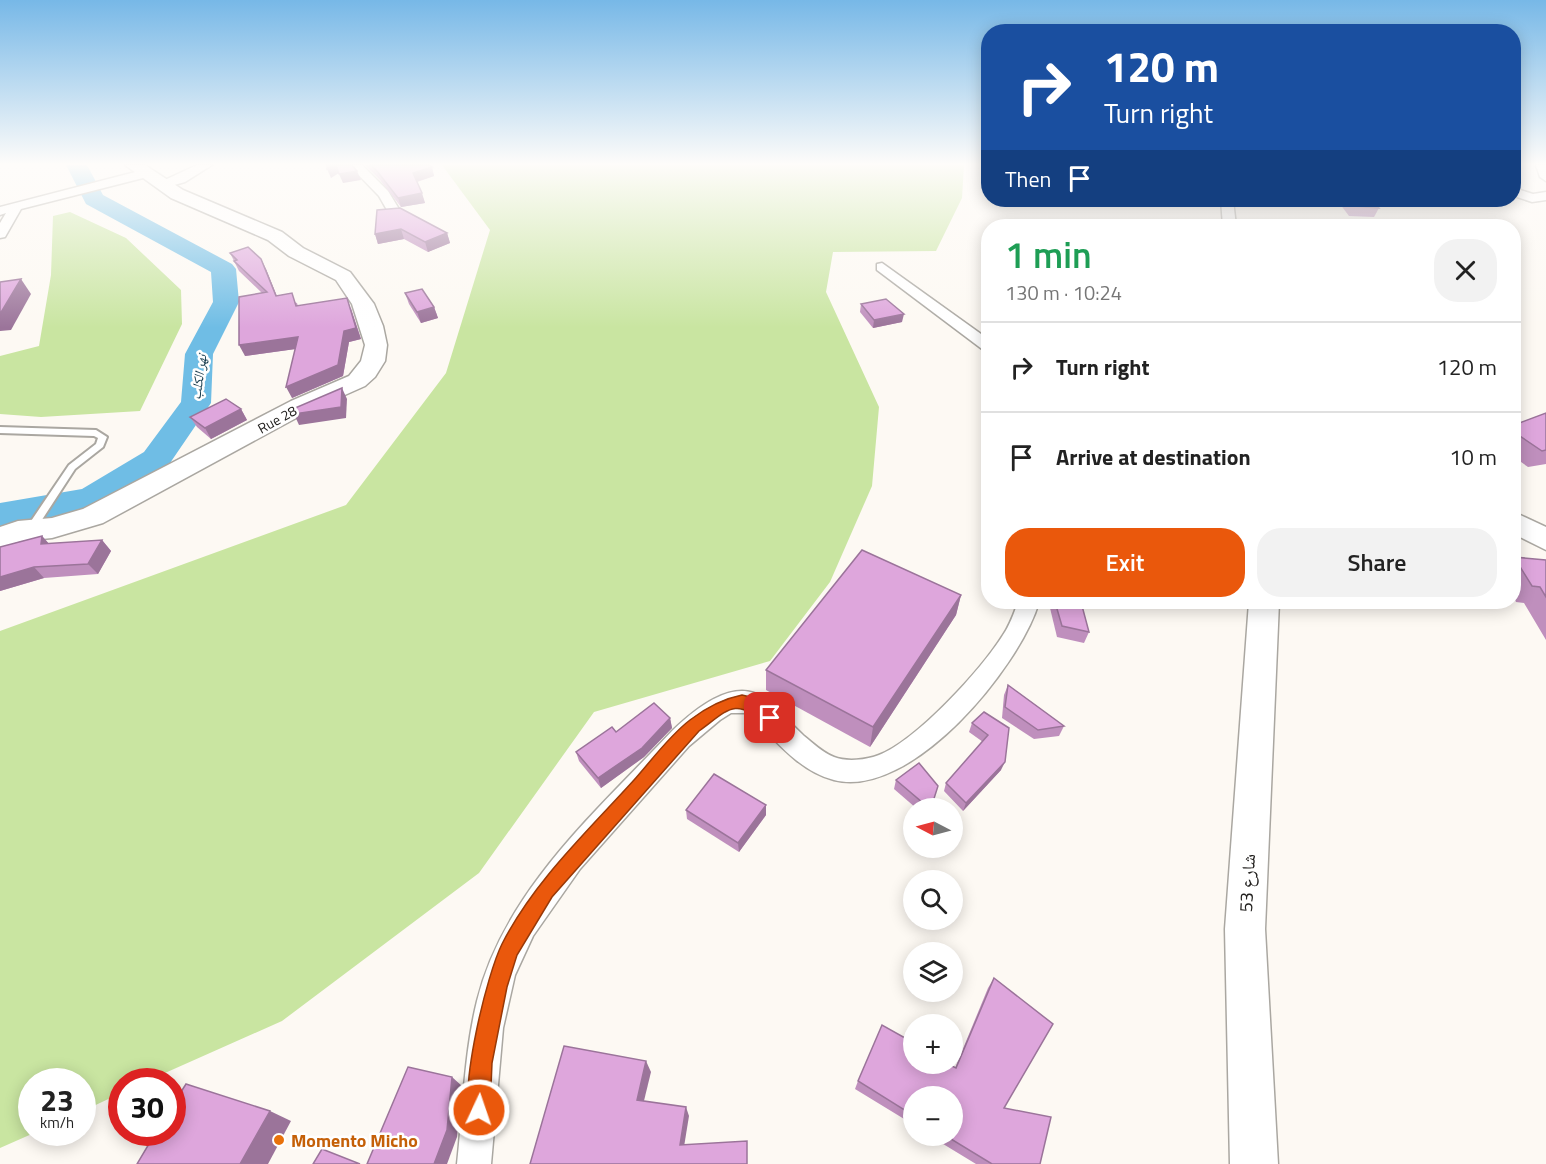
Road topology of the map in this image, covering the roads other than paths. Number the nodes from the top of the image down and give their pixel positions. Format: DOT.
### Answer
graph roads {
  1 [pos="9,219"];
  2 [pos="232,219"];
  3 [pos="0,234"];
  4 [pos="882,267"];
  5 [pos="981,341"];
  6 [pos="0,430"];
  7 [pos="35,524"];
  8 [pos="1521,526"];
  9 [pos="0,538"];
  10 [pos="1546,540"];
  11 [pos="1026,609"];
  12 [pos="1263,609"];
  13 [pos="474,1164"];
  14 [pos="1254,1164"];
  1 -- 3 [label="street"];
  2 -- 7 [label="street, Rue 28"];
  4 -- 5 [label="street"];
  6 -- 7 [label="lane"];
  7 -- 9 [label="street, Rue 28"];
  8 -- 10 [label="street"];
  11 -- 13 [label="street"];
  12 -- 14 [label="street, شارع 53"];
}
